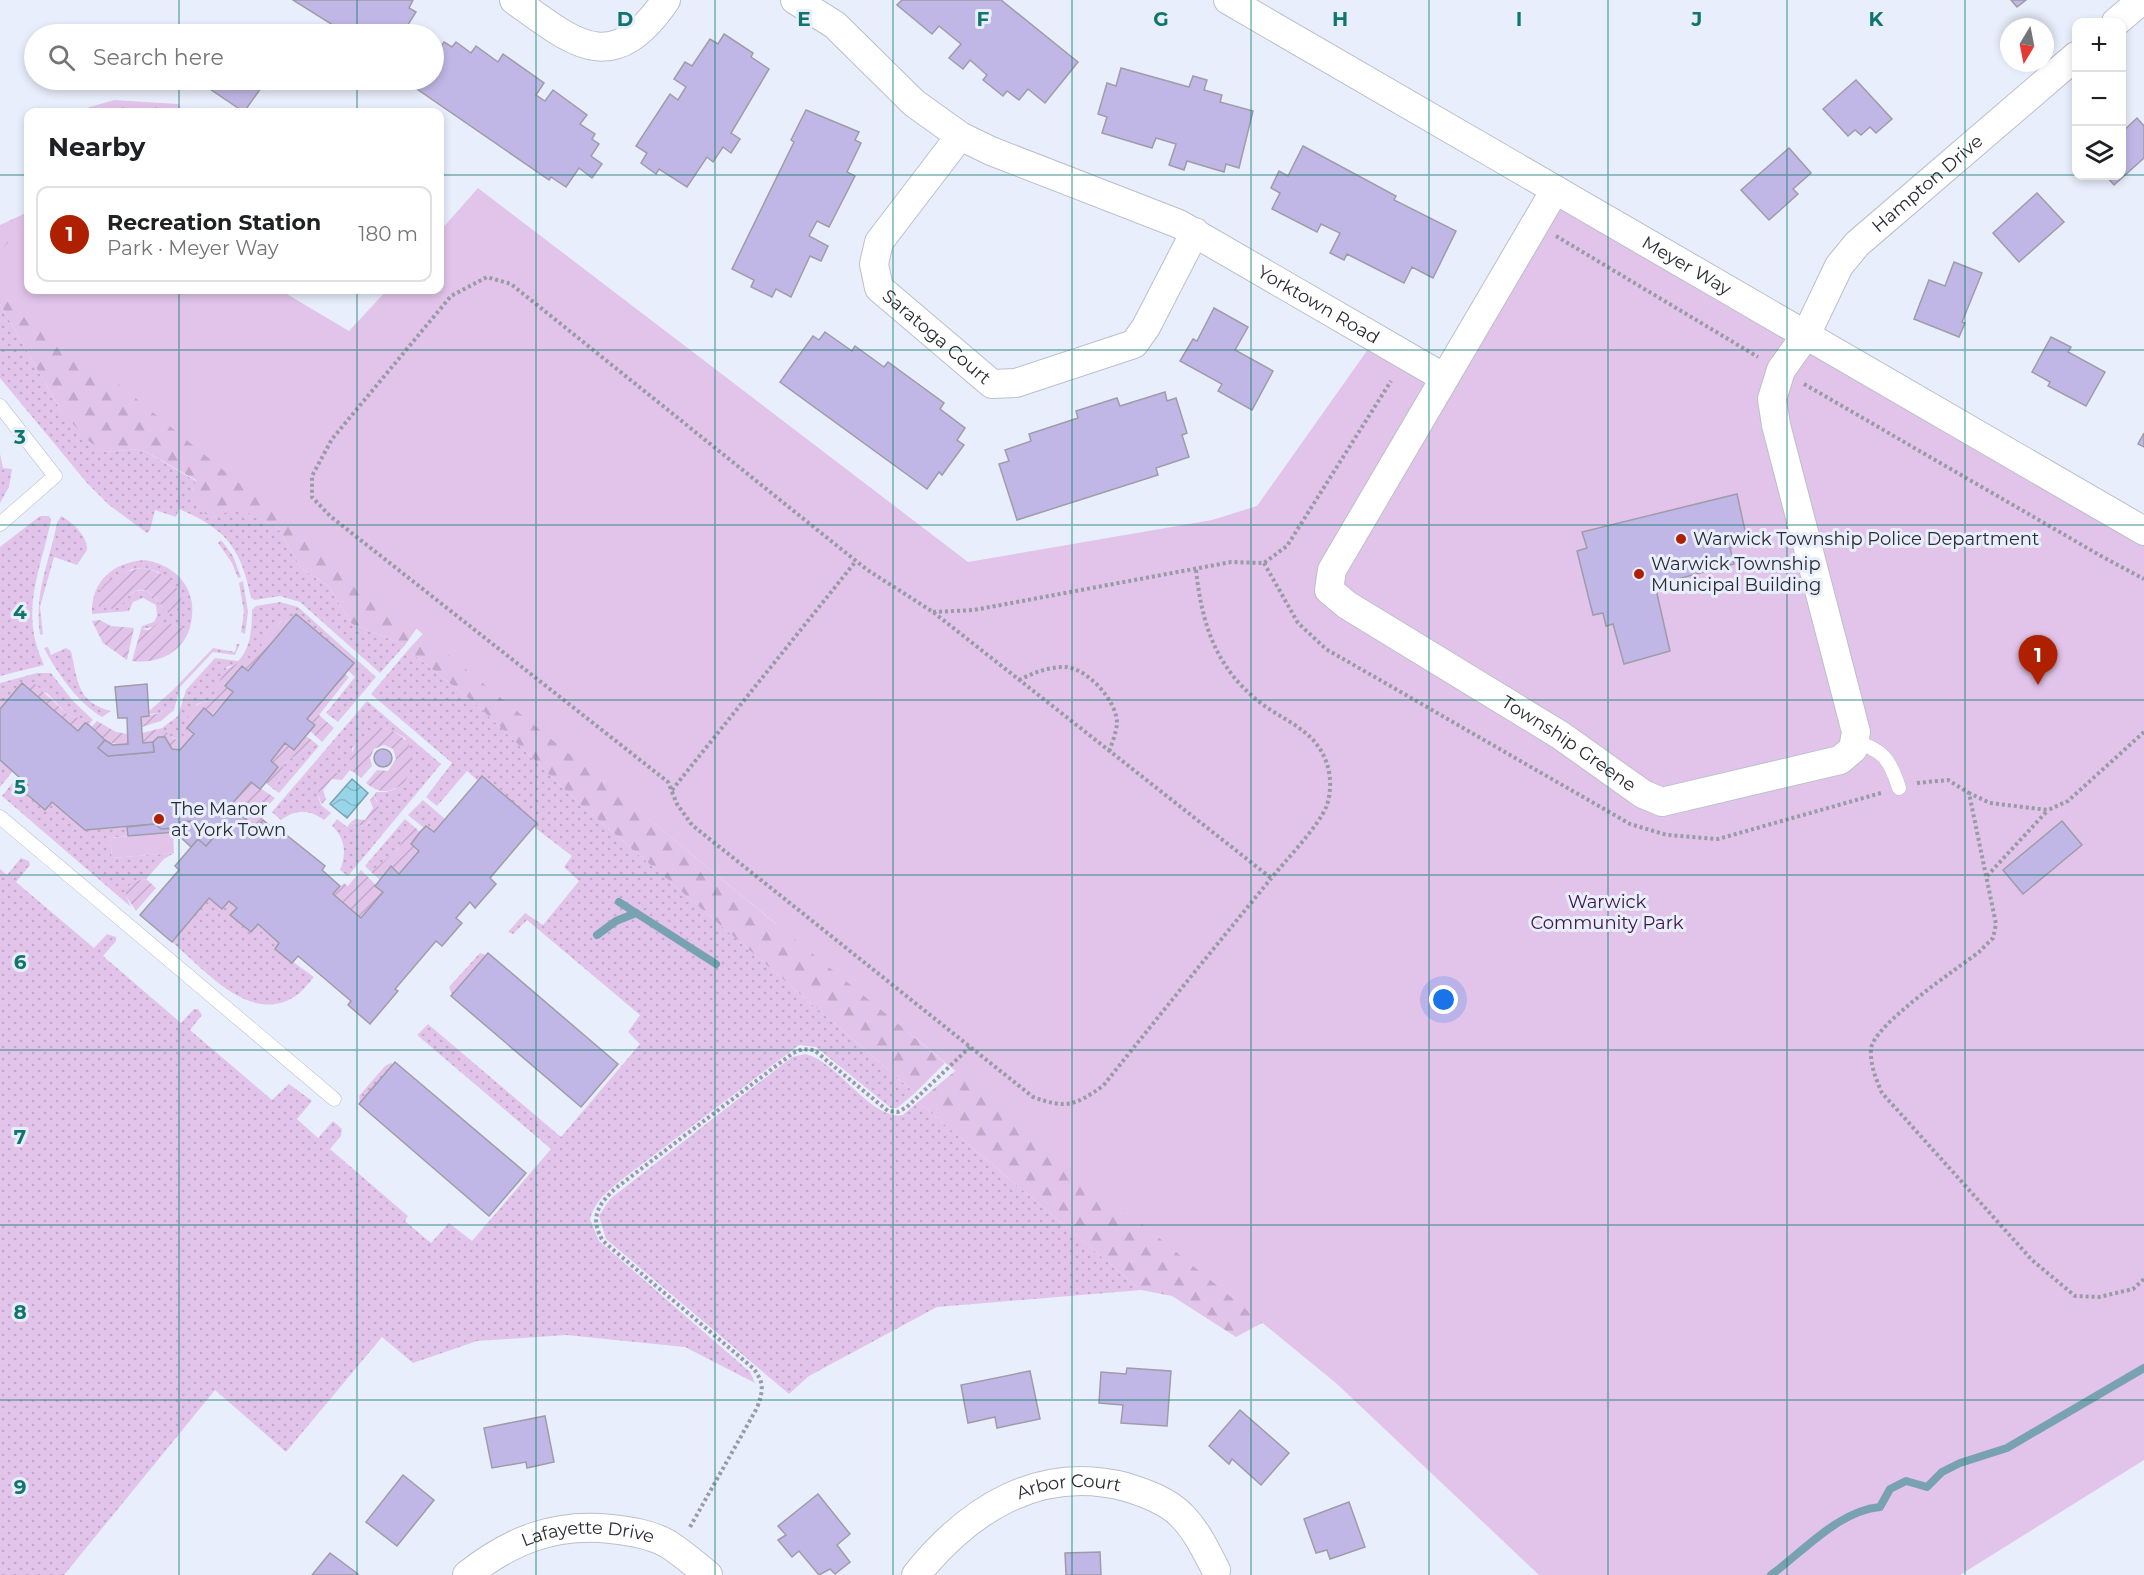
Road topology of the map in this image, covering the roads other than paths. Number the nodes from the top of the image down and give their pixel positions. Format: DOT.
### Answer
graph roads {
  1 [pos="514,0"];
  2 [pos="666,0"];
  3 [pos="795,0"];
  4 [pos="1228,0"];
  5 [pos="2142,4"];
  6 [pos="2122,18"];
  7 [pos="2072,59"];
  8 [pos="960,136"];
  9 [pos="1555,190"];
  10 [pos="1187,228"];
  11 [pos="1806,335"];
  12 [pos="1443,377"];
  13 [pos="0,406"];
  14 [pos="0,524"];
  15 [pos="2144,531"];
  16 [pos="1854,741"];
  17 [pos="1899,788"];
  18 [pos="0,817"];
  19 [pos="334,1099"];
  20 [pos="1216,1570"];
  21 [pos="467,1575"];
  22 [pos="708,1575"];
  23 [pos="916,1575"];
  1 -- 2 [label="street"];
  3 -- 8 [label="street"];
  4 -- 9 [label="street, Meyer Way"];
  5 -- 6 [label="street"];
  7 -- 11 [label="street, Hampton Drive"];
  8 -- 10 [label="street, Yorktown Road"];
  8 -- 10 [label="street, Saratoga Court"];
  9 -- 11 [label="street, Meyer Way"];
  9 -- 12 [label="street, Township Greene"];
  10 -- 12 [label="street, Yorktown Road"];
  11 -- 15 [label="street, Meyer Way"];
  11 -- 16 [label="street"];
  12 -- 16 [label="street, Township Greene"];
  13 -- 14 [label="lane"];
  16 -- 17 [label="lane"];
  18 -- 19 [label="lane"];
  20 -- 23 [label="street, Arbor Court"];
  21 -- 22 [label="street, Lafayette Drive"];
}
